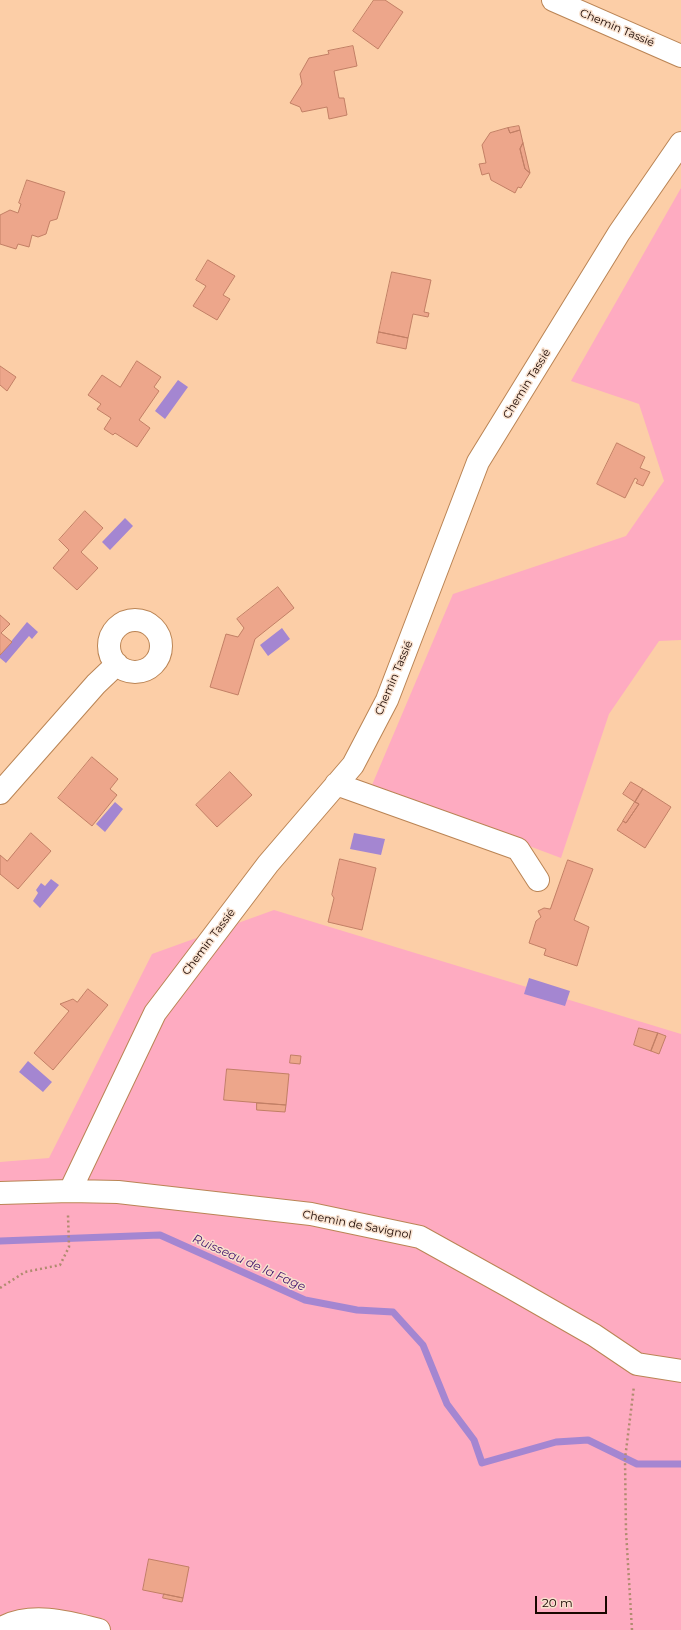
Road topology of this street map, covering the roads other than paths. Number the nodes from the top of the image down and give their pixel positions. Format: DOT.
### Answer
graph roads {
  1 [pos="553,0"];
  2 [pos="681,56"];
  3 [pos="681,142"];
  4 [pos="117,664"];
  5 [pos="336,784"];
  6 [pos="0,793"];
  7 [pos="538,880"];
  8 [pos="70,1191"];
  9 [pos="0,1193"];
  10 [pos="681,1371"];
  11 [pos="0,1629"];
  12 [pos="99,1630"];
  1 -- 2 [label="street, Chemin Tassié"];
  3 -- 5 [label="street, Chemin Tassié"];
  4 -- 6 [label="street"];
  5 -- 7 [label="street"];
  5 -- 8 [label="street, Chemin Tassié"];
  8 -- 9 [label="street, Chemin de Savignol"];
  8 -- 10 [label="street, Chemin de Savignol"];
  11 -- 12 [label="street"];
}
